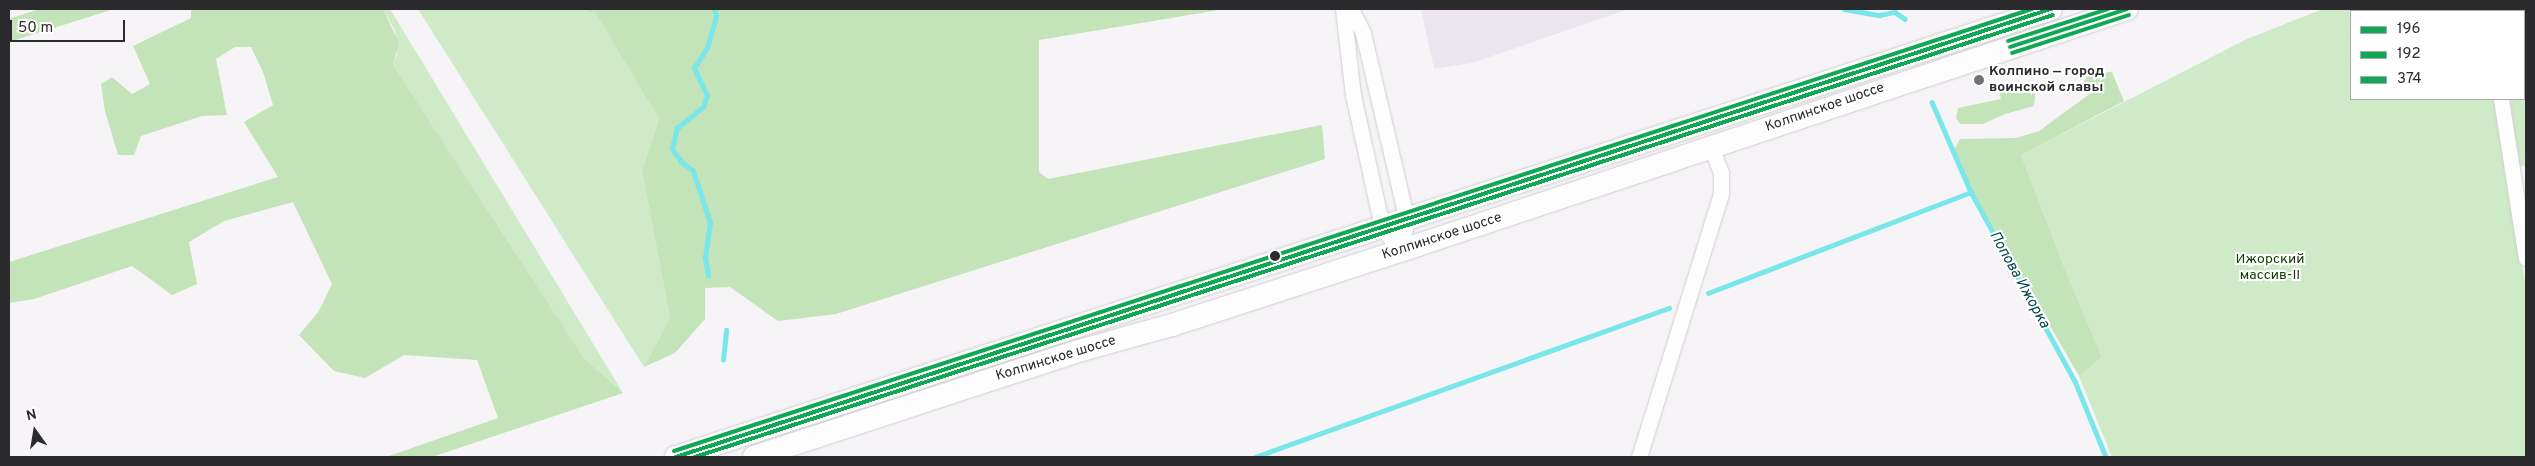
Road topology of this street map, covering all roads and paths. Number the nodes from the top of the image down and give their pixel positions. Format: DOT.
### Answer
graph roads {
  1 [pos="1343,9"];
  2 [pos="1351,9"];
  3 [pos="2051,9"];
  4 [pos="2127,9"];
  5 [pos="2501,100"];
  6 [pos="1711,148"];
  7 [pos="2519,174"];
  8 [pos="1406,220"];
  9 [pos="1382,227"];
  10 [pos="1400,251"];
  11 [pos="2526,258"];
  12 [pos="676,457"];
  13 [pos="754,457"];
  14 [pos="1639,457"];
  1 -- 9 [label="street"];
  2 -- 8 [label="street"];
  3 -- 8 [label="main road, Колпинское шоссе"];
  4 -- 6 [label="main road, Колпинское шоссе"];
  5 -- 7 [label="street"];
  6 -- 10 [label="main road, Колпинское шоссе"];
  6 -- 14 [label="street"];
  7 -- 11 [label="street"];
  8 -- 9 [label="main road, Колпинское шоссе"];
  8 -- 10 [label="street"];
  9 -- 10 [label="street"];
  9 -- 12 [label="main road, Колпинское шоссе"];
  10 -- 13 [label="main road, Колпинское шоссе"];
}
